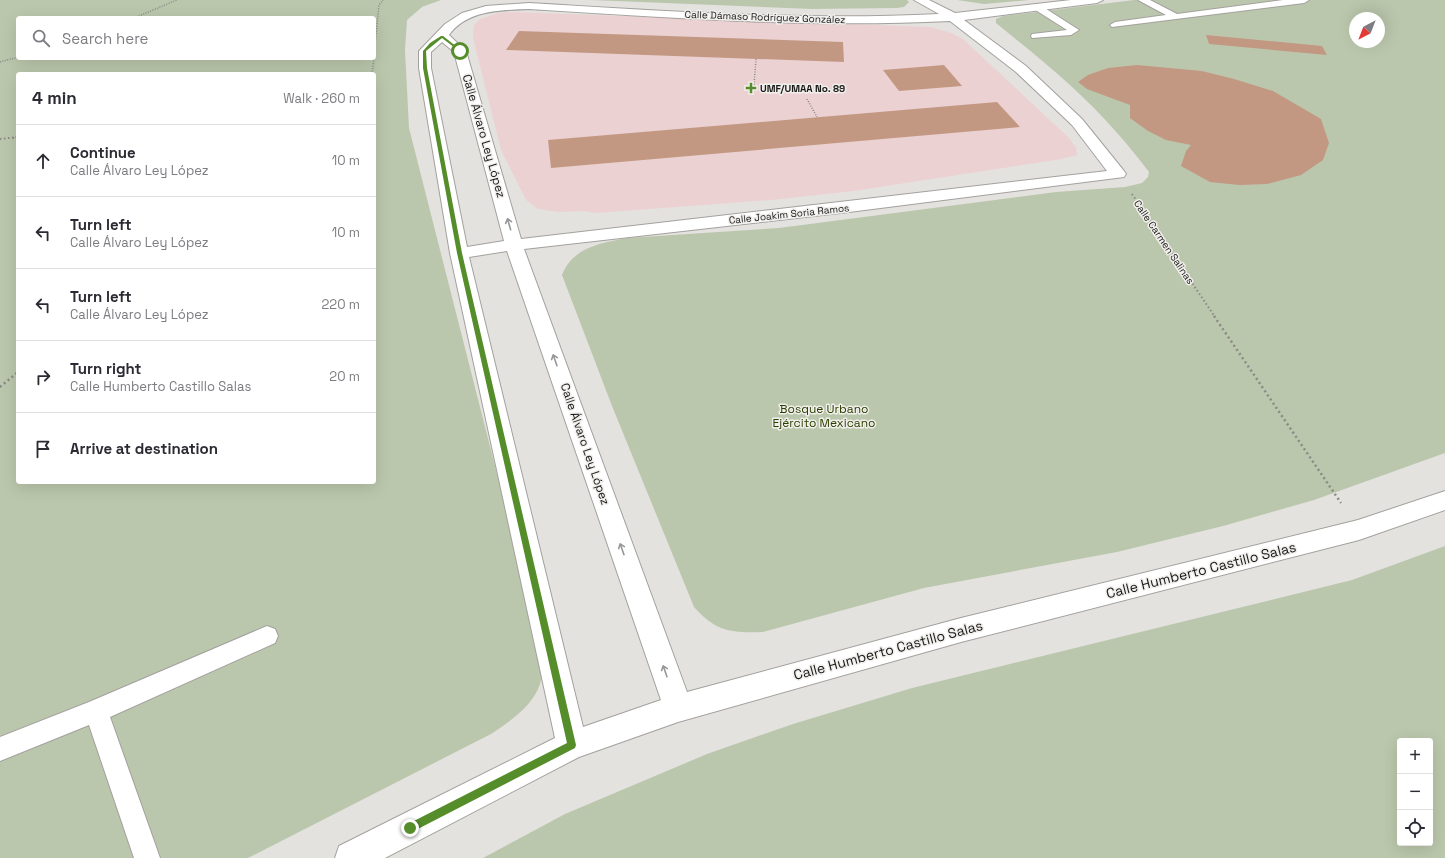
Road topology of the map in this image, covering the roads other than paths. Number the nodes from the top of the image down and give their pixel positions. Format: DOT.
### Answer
graph roads {
  1 [pos="920,0"];
  2 [pos="1097,0"];
  3 [pos="1143,0"];
  4 [pos="1304,0"];
  5 [pos="1037,7"];
  6 [pos="953,17"];
  7 [pos="1176,17"];
  8 [pos="1115,25"];
  9 [pos="442,36"];
  10 [pos="1036,36"];
  11 [pos="514,245"];
  12 [pos="459,253"];
  13 [pos="1445,500"];
  14 [pos="267,636"];
  15 [pos="678,708"];
  16 [pos="96,711"];
  17 [pos="572,745"];
  18 [pos="0,748"];
  19 [pos="147,858"];
  20 [pos="351,858"];
  1 -- 6 [label="street"];
  2 -- 5 [label="street, Calle Dámaso Rodríguez González"];
  3 -- 7 [label="lane"];
  4 -- 7 [label="lane"];
  5 -- 6 [label="street, Calle Dámaso Rodríguez González"];
  5 -- 10 [label="lane"];
  6 -- 9 [label="street, Calle Dámaso Rodríguez González"];
  6 -- 11 [label="street, Calle Joakim Soria Ramos"];
  7 -- 8 [label="lane"];
  11 -- 9 [label="street, Calle Álvaro Ley López, one-way"];
  9 -- 12 [label="street"];
  11 -- 12 [label="street, Calle Joakim Soria Ramos"];
  15 -- 11 [label="street, Calle Álvaro Ley López, one-way"];
  12 -- 17 [label="street"];
  13 -- 15 [label="street, Calle Humberto Castillo Salas"];
  14 -- 16 [label="lane"];
  15 -- 17 [label="street, Calle Humberto Castillo Salas"];
  16 -- 18 [label="lane"];
  16 -- 19 [label="lane"];
  17 -- 20 [label="street, Calle Humberto Castillo Salas"];
}
